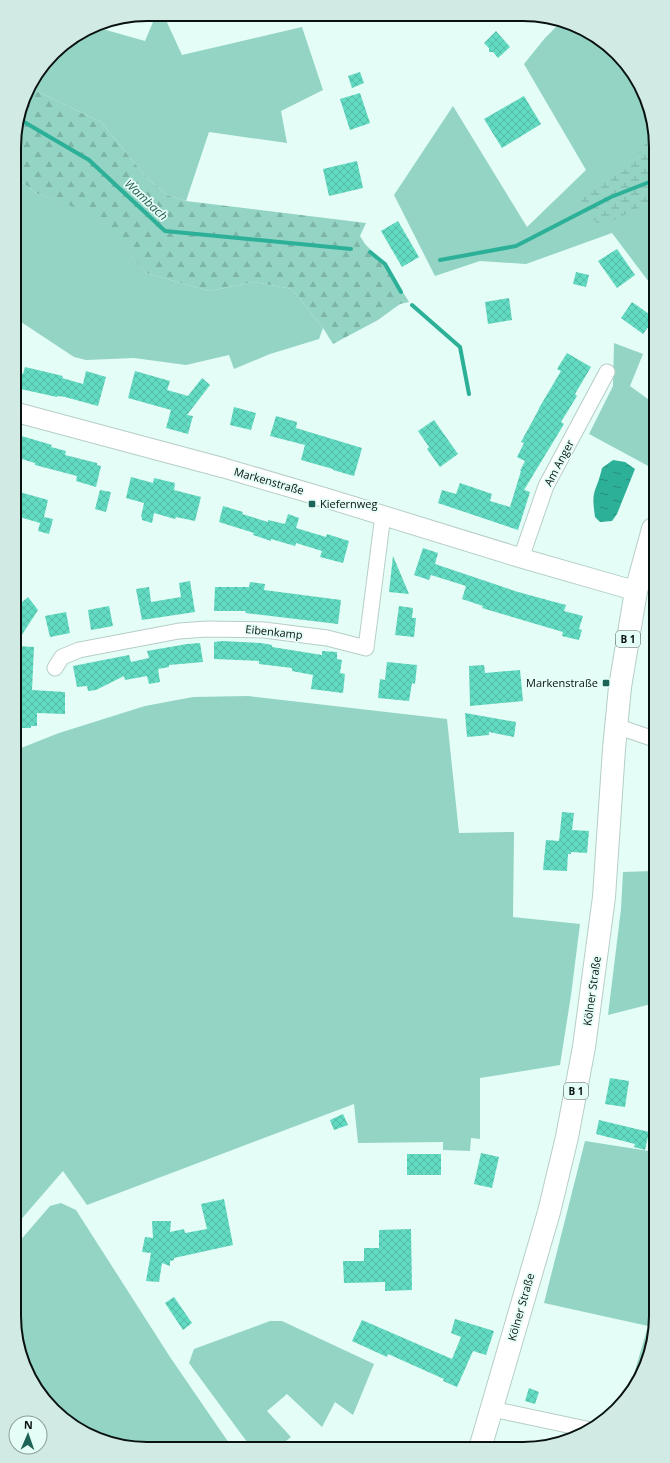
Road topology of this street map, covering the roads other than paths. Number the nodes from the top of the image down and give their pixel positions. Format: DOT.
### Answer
graph roads {
  1 [pos="607,372"];
  2 [pos="21,414"];
  3 [pos="383,515"];
  4 [pos="649,544"];
  5 [pos="521,558"];
  6 [pos="636,591"];
  7 [pos="55,668"];
  8 [pos="616,726"];
  9 [pos="649,736"];
  10 [pos="492,1409"];
  11 [pos="581,1428"];
  12 [pos="482,1442"];
  1 -- 5 [label="street, Am Anger"];
  2 -- 3 [label="street, Markenstraße"];
  3 -- 5 [label="street, Markenstraße"];
  3 -- 7 [label="street, Eibenkamp"];
  4 -- 6 [label="main road, Kölner Straße / B 1"];
  5 -- 6 [label="street, Markenstraße"];
  6 -- 8 [label="main road, Kölner Straße / B 1"];
  8 -- 9 [label="street"];
  8 -- 10 [label="main road, Kölner Straße / B 1"];
  10 -- 11 [label="street"];
  10 -- 12 [label="main road, Kölner Straße / B 1"];
}
